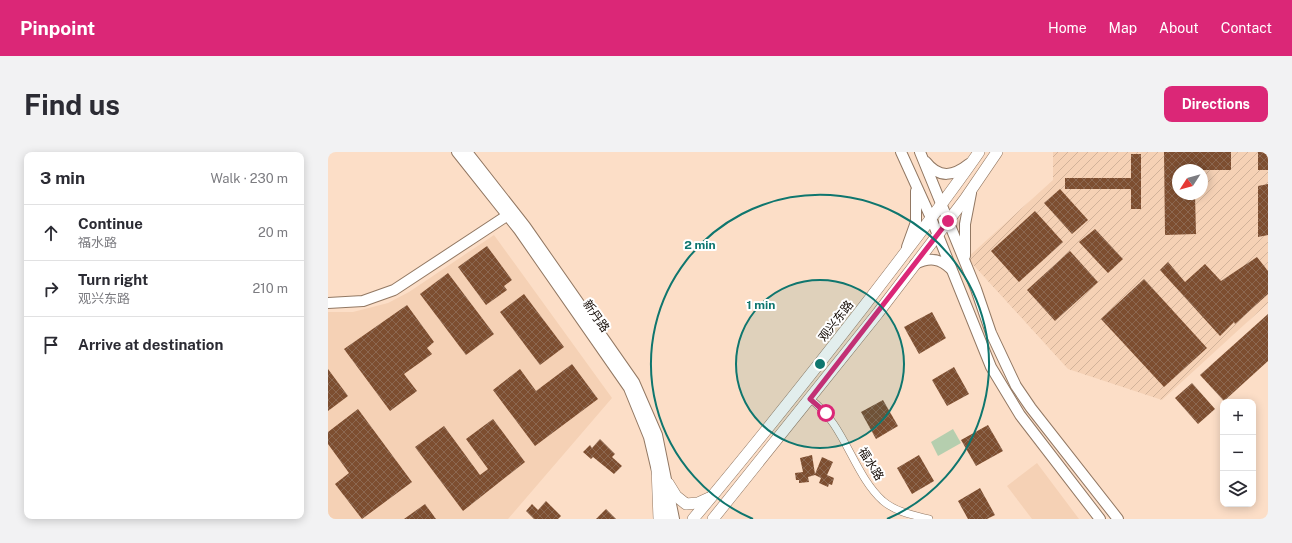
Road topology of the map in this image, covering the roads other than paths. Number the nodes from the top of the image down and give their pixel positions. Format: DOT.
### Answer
graph roads {
  1 [pos="457,152"];
  2 [pos="467,152"];
  3 [pos="901,152"];
  4 [pos="979,152"];
  5 [pos="997,152"];
  6 [pos="921,153"];
  7 [pos="972,162"];
  8 [pos="915,183"];
  9 [pos="974,186"];
  10 [pos="942,204"];
  11 [pos="510,214"];
  12 [pos="931,218"];
  13 [pos="948,221"];
  14 [pos="938,235"];
  15 [pos="905,253"];
  16 [pos="915,264"];
  17 [pos="951,270"];
  18 [pos="969,271"];
  19 [pos="328,303"];
  20 [pos="810,399"];
  21 [pos="657,466"];
  22 [pos="668,483"];
  23 [pos="713,495"];
  24 [pos="714,518"];
  25 [pos="659,519"];
  26 [pos="667,519"];
  27 [pos="674,519"];
  28 [pos="692,519"];
  29 [pos="928,519"];
  30 [pos="1100,519"];
  31 [pos="1118,519"];
  1 -- 11 [label="street, 新丹路"];
  2 -- 11 [label="street, 新丹路"];
  3 -- 8 [label="street"];
  4 -- 7 [label="main road, 观兴东路"];
  5 -- 9 [label="main road"];
  6 -- 7 [label="street"];
  6 -- 10 [label="street"];
  7 -- 10 [label="main road, 观兴东路"];
  8 -- 12 [label="street"];
  8 -- 15 [label="street"];
  9 -- 13 [label="main road"];
  9 -- 18 [label="street"];
  10 -- 12 [label="main road, 观兴东路"];
  10 -- 13 [label="street"];
  11 -- 19 [label="street"];
  11 -- 21 [label="street, 新丹路"];
  11 -- 22 [label="street, 新丹路"];
  12 -- 14 [label="street"];
  12 -- 15 [label="main road, 观兴东路"];
  13 -- 14 [label="main road"];
  13 -- 18 [label="street"];
  14 -- 16 [label="main road"];
  14 -- 17 [label="street"];
  15 -- 23 [label="main road, 观兴东路"];
  16 -- 17 [label="street"];
  16 -- 20 [label="main road"];
  17 -- 30 [label="street"];
  18 -- 31 [label="street"];
  20 -- 24 [label="main road"];
  20 -- 29 [label="street, 福水路"];
  21 -- 25 [label="main road"];
  21 -- 26 [label="street, 新丹路"];
  22 -- 23 [label="main road"];
  22 -- 27 [label="street, 新丹路"];
  23 -- 28 [label="main road, 观兴东路"];
}
